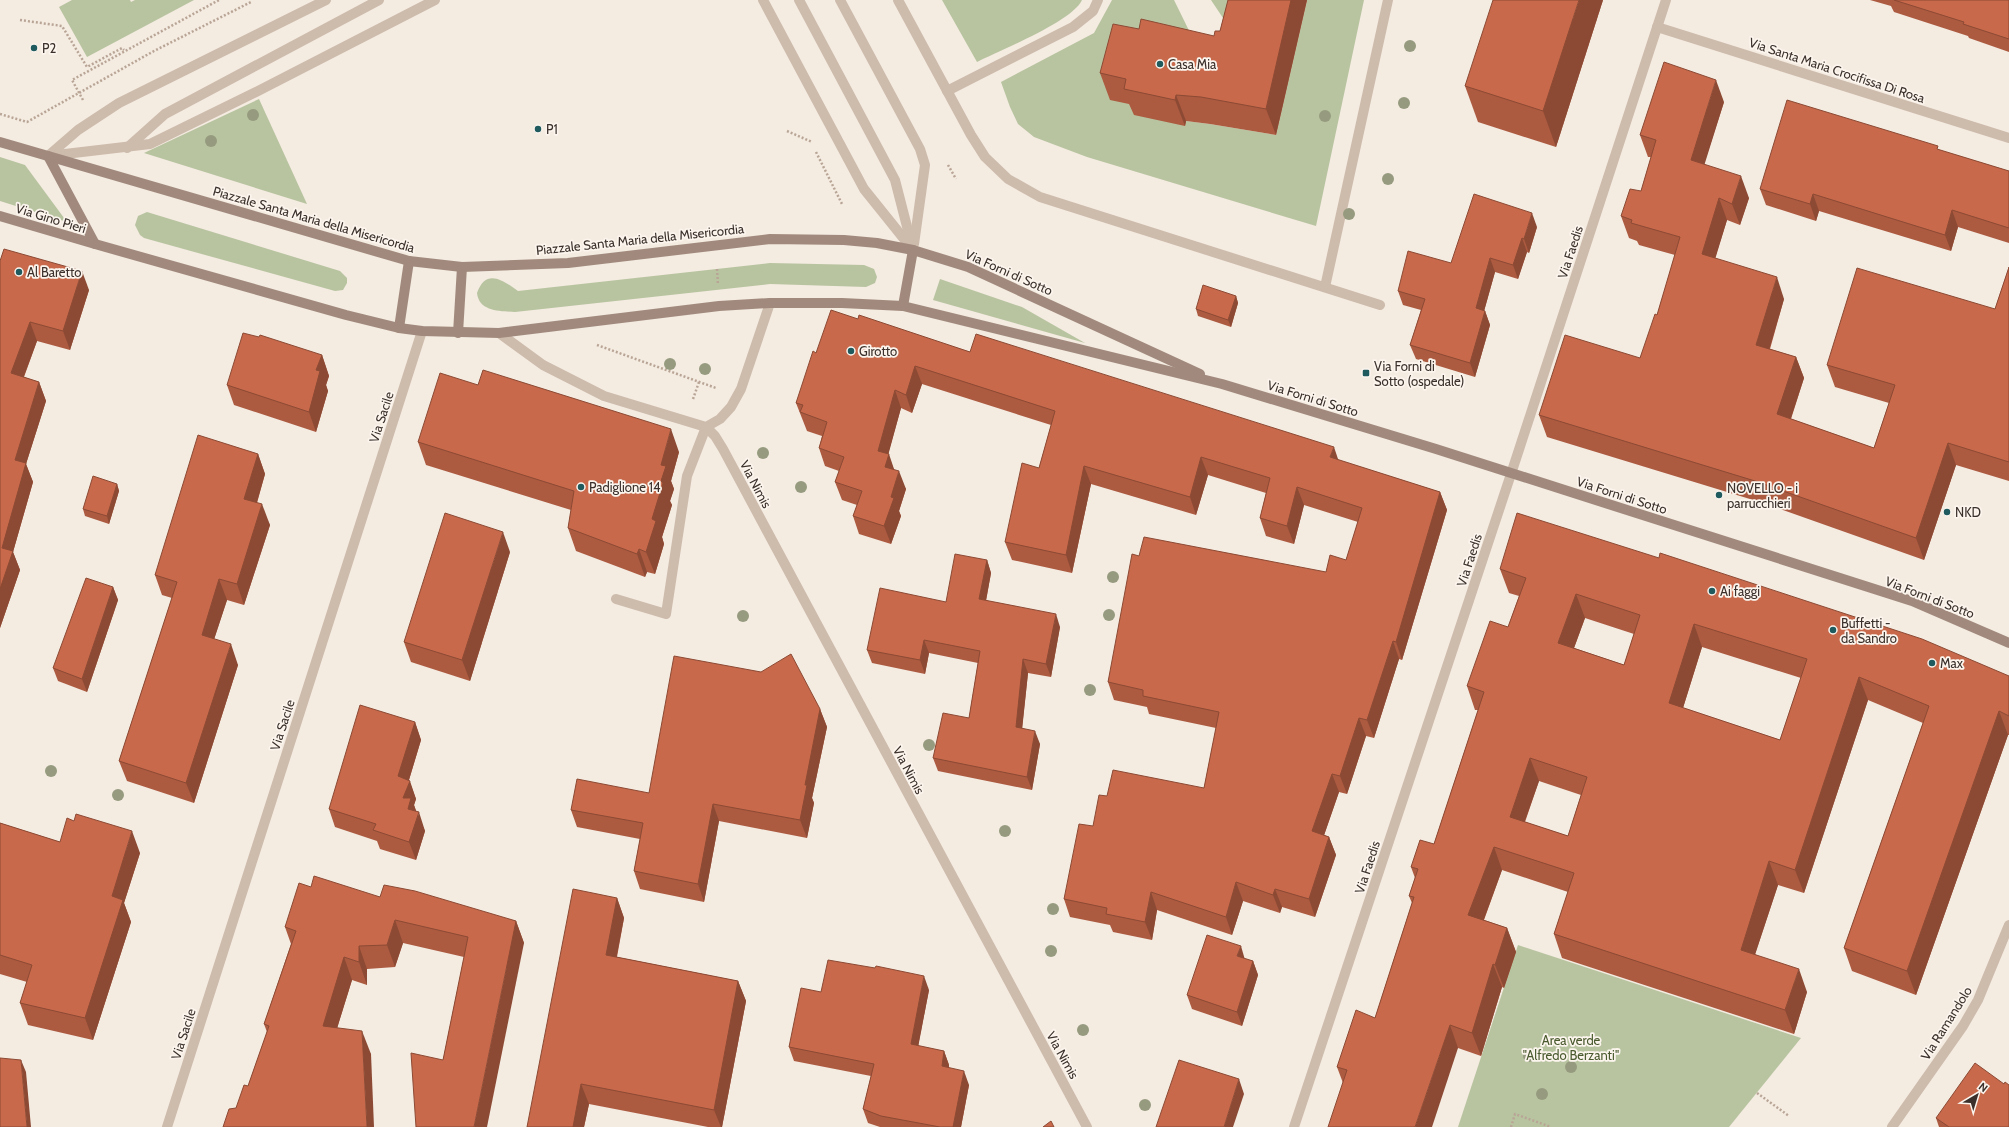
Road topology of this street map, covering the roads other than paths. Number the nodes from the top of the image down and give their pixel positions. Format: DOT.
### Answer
graph roads {
  1 [pos="326,0"];
  2 [pos="379,0"];
  3 [pos="435,0"];
  4 [pos="762,0"];
  5 [pos="799,0"];
  6 [pos="840,0"];
  7 [pos="898,0"];
  8 [pos="1098,0"];
  9 [pos="1388,0"];
  10 [pos="1666,0"];
  11 [pos="1657,27"];
  12 [pos="947,91"];
  13 [pos="2009,138"];
  14 [pos="0,142"];
  15 [pos="127,148"];
  16 [pos="48,156"];
  17 [pos="0,216"];
  18 [pos="95,244"];
  19 [pos="913,250"];
  20 [pos="408,262"];
  21 [pos="462,267"];
  22 [pos="1325,287"];
  23 [pos="770,303"];
  24 [pos="1380,305"];
  25 [pos="903,306"];
  26 [pos="399,328"];
  27 [pos="422,331"];
  28 [pos="458,333"];
  29 [pos="499,333"];
  30 [pos="1222,384"];
  31 [pos="706,427"];
  32 [pos="1511,474"];
  33 [pos="616,599"];
  34 [pos="2009,643"];
  35 [pos="2009,925"];
  36 [pos="167,1127"];
  37 [pos="1087,1127"];
  38 [pos="1294,1127"];
  39 [pos="1892,1127"];
  1 -- 16 [label="street"];
  2 -- 15 [label="street"];
  3 -- 15 [label="street"];
  4 -- 19 [label="street"];
  5 -- 19 [label="street"];
  6 -- 19 [label="street"];
  7 -- 12 [label="street"];
  8 -- 12 [label="street"];
  9 -- 22 [label="street"];
  10 -- 11 [label="street, Via Faedis"];
  11 -- 13 [label="street, Via Santa Maria Crocifissa Di Rosa"];
  11 -- 32 [label="street, Via Faedis"];
  12 -- 22 [label="street"];
  14 -- 16 [label="main road"];
  15 -- 16 [label="street"];
  16 -- 18 [label="main road"];
  16 -- 20 [label="main road, Piazzale Santa Maria della Misericordia"];
  17 -- 18 [label="main road, Via Gino Pieri"];
  18 -- 26 [label="main road"];
  19 -- 21 [label="main road, Piazzale Santa Maria della Misericordia"];
  19 -- 25 [label="main road"];
  19 -- 30 [label="main road, Via Forni di Sotto"];
  20 -- 21 [label="main road, Piazzale Santa Maria della Misericordia"];
  20 -- 26 [label="main road"];
  21 -- 28 [label="main road"];
  22 -- 24 [label="street"];
  23 -- 25 [label="main road"];
  23 -- 29 [label="main road"];
  23 -- 31 [label="street"];
  25 -- 30 [label="main road, Via Forni di Sotto"];
  26 -- 27 [label="main road"];
  27 -- 28 [label="main road"];
  27 -- 36 [label="street, Via Sacile"];
  28 -- 29 [label="main road"];
  29 -- 31 [label="street"];
  30 -- 32 [label="main road, Via Forni di Sotto"];
  31 -- 33 [label="street"];
  31 -- 37 [label="street, Via Nimis"];
  32 -- 34 [label="main road, Via Forni di Sotto"];
  32 -- 38 [label="street, Via Faedis"];
  35 -- 39 [label="street, Via Ramandolo"];
}
